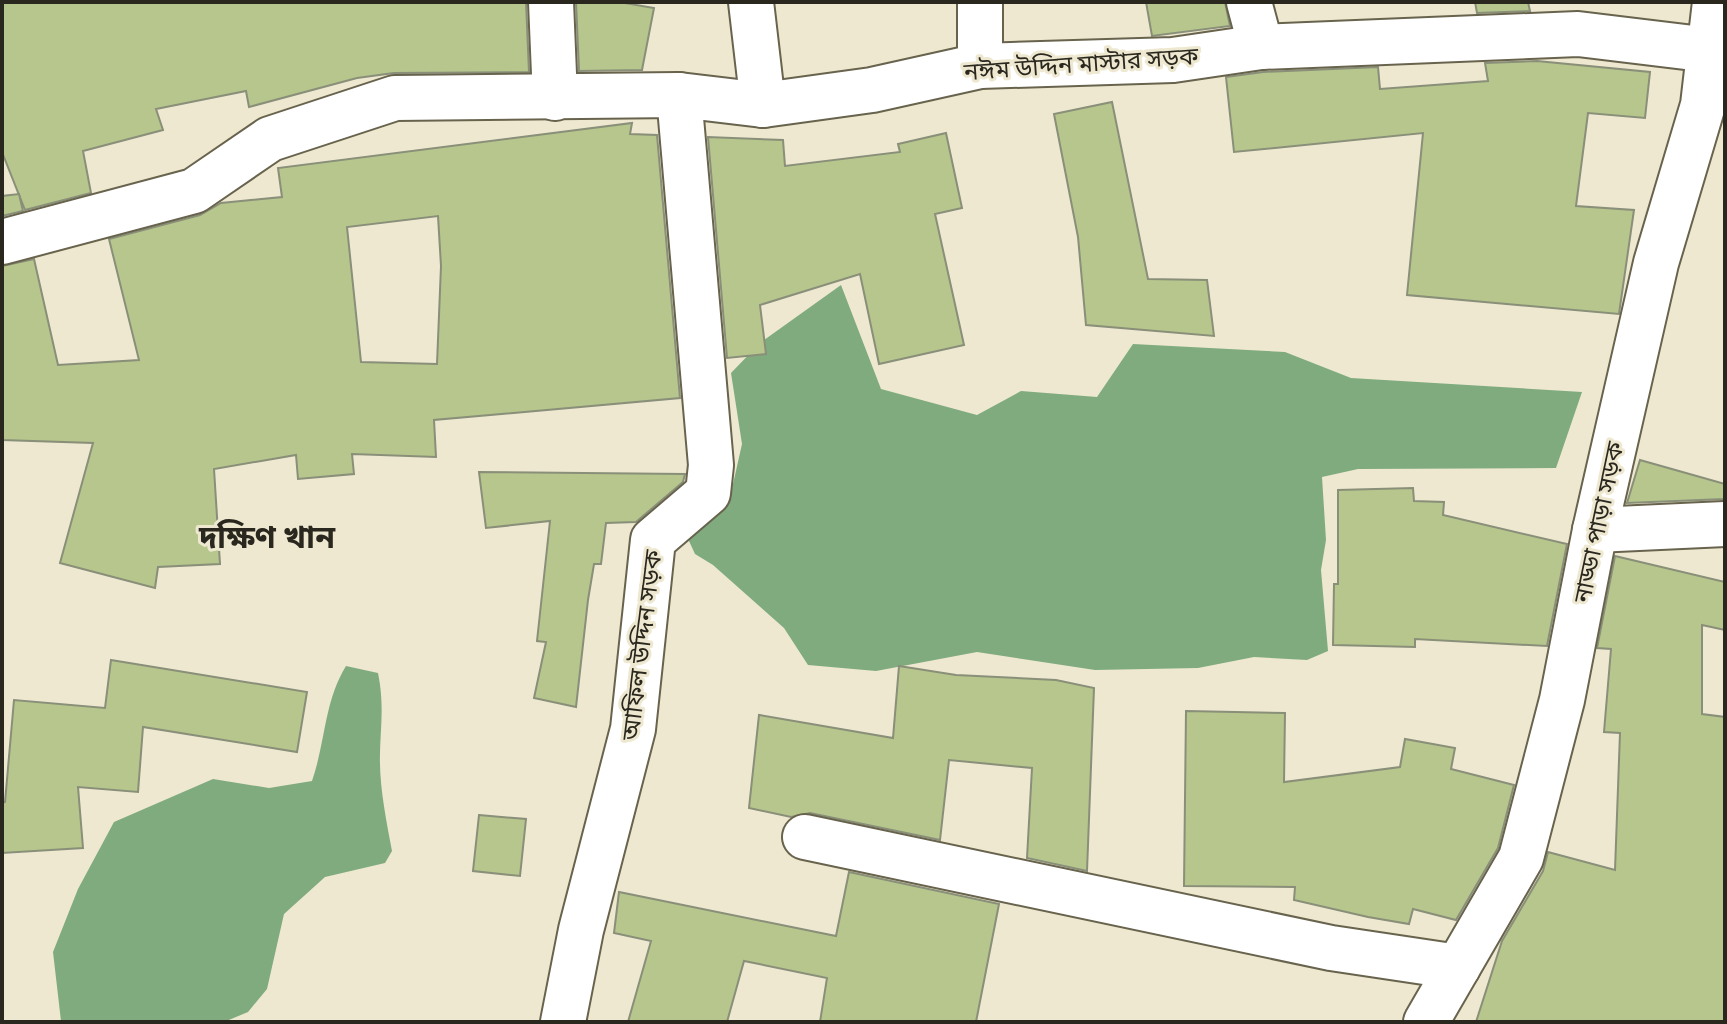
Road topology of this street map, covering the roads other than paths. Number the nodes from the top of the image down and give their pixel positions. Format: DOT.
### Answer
graph roads {
  1 [pos="551,2"];
  2 [pos="751,2"];
  3 [pos="980,2"];
  4 [pos="1249,2"];
  5 [pos="1715,2"];
  6 [pos="1261,47"];
  7 [pos="1710,50"];
  8 [pos="980,66"];
  9 [pos="679,95"];
  10 [pos="555,98"];
  11 [pos="763,105"];
  12 [pos="1714,106"];
  13 [pos="2,242"];
  14 [pos="1725,524"];
  15 [pos="1595,530"];
  16 [pos="805,837"];
  17 [pos="1458,967"];
  18 [pos="563,1022"];
  19 [pos="1426,1022"];
  1 -- 10 [label="street"];
  2 -- 11 [label="street"];
  3 -- 8 [label="street"];
  4 -- 6 [label="street"];
  5 -- 7 [label="street, নাড্ডা পাড়া সড়ক"];
  6 -- 7 [label="street, নঈম উদ্দিন মাস্টার সড়ক"];
  6 -- 8 [label="street, নঈম উদ্দিন মাস্টার সড়ক"];
  7 -- 12 [label="street, নাড্ডা পাড়া সড়ক"];
  8 -- 11 [label="street, নঈম উদ্দিন মাস্টার সড়ক"];
  9 -- 10 [label="street, নঈম উদ্দিন মাস্টার সড়ক"];
  9 -- 11 [label="street, নঈম উদ্দিন মাস্টার সড়ক"];
  9 -- 18 [label="street, আফিল উদ্দিন সড়ক"];
  10 -- 13 [label="street, নঈম উদ্দিন মাস্টার সড়ক"];
  12 -- 15 [label="street, নাড্ডা পাড়া সড়ক"];
  14 -- 15 [label="street"];
  15 -- 17 [label="street, নাড্ডা পাড়া সড়ক"];
  16 -- 17 [label="street"];
  17 -- 19 [label="street, নাড্ডা পাড়া সড়ক"];
}
